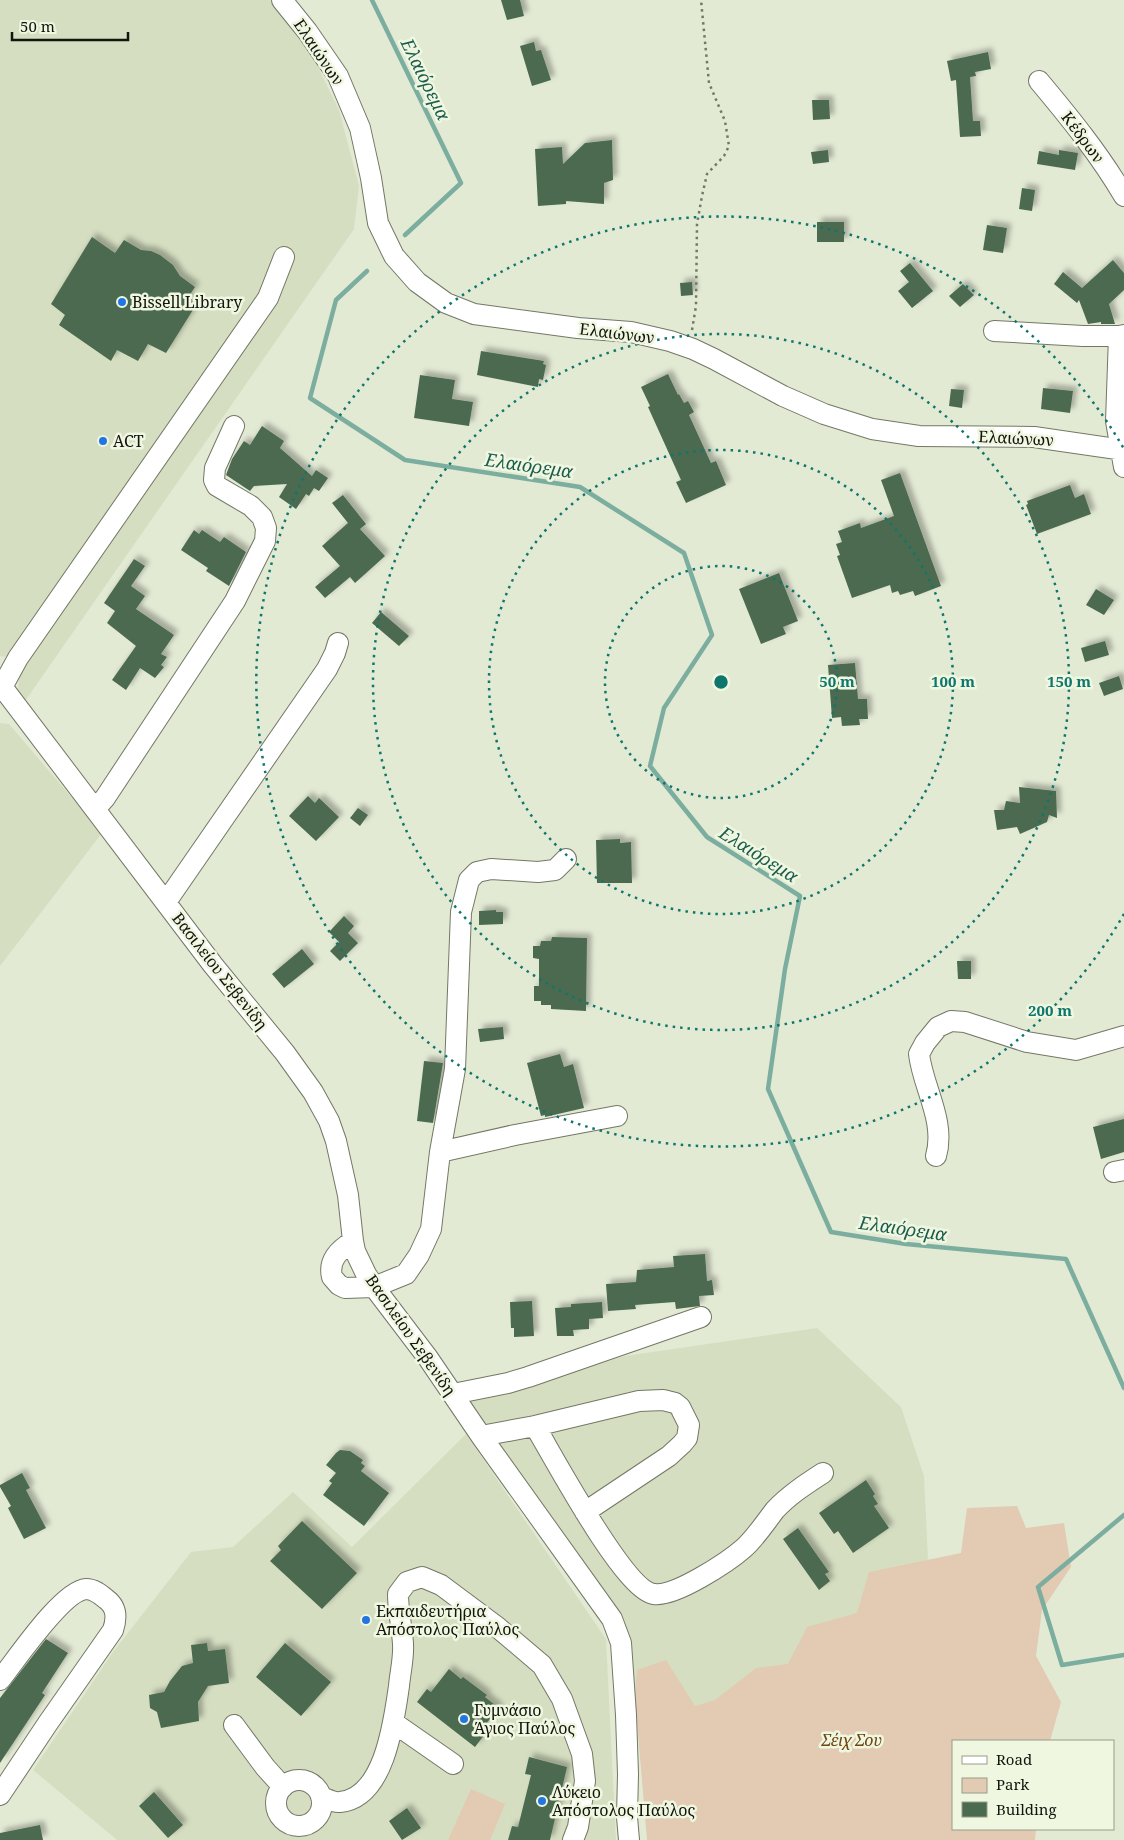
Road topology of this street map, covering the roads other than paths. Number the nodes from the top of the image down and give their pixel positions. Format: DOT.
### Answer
graph roads {
  1 [pos="289,3"];
  2 [pos="1039,81"];
  3 [pos="1124,196"];
  4 [pos="284,256"];
  5 [pos="994,331"];
  6 [pos="1121,335"];
  7 [pos="234,426"];
  8 [pos="1123,455"];
  9 [pos="338,643"];
  10 [pos="1,688"];
  11 [pos="95,809"];
  12 [pos="566,859"];
  13 [pos="166,902"];
  14 [pos="1124,1036"];
  15 [pos="617,1116"];
  16 [pos="440,1152"];
  17 [pos="936,1156"];
  18 [pos="353,1241"];
  19 [pos="374,1287"];
  20 [pos="701,1317"];
  21 [pos="452,1394"];
  22 [pos="535,1426"];
  23 [pos="481,1436"];
  24 [pos="823,1474"];
  25 [pos="586,1512"];
  26 [pos="0,1680"];
  27 [pos="394,1723"];
  28 [pos="234,1725"];
  29 [pos="453,1764"];
  30 [pos="283,1787"];
  31 [pos="0,1795"];
  32 [pos="321,1797"];
  33 [pos="292,1833"];
  34 [pos="573,1840"];
  35 [pos="629,1840"];
  1 -- 8 [label="street, Ελαιώνων"];
  2 -- 3 [label="street, Κέδρων"];
  4 -- 10 [label="street"];
  5 -- 6 [label="street"];
  6 -- 8 [label="street"];
  7 -- 11 [label="street"];
  9 -- 13 [label="street"];
  10 -- 11 [label="street, Βασιλείου Σεβενίδη"];
  11 -- 13 [label="street, Βασιλείου Σεβενίδη"];
  12 -- 16 [label="street"];
  13 -- 18 [label="street, Βασιλείου Σεβενίδη"];
  14 -- 17 [label="street"];
  15 -- 16 [label="street"];
  16 -- 19 [label="street"];
  18 -- 19 [label="street, Βασιλείου Σεβενίδη"];
  18 -- 19 [label="street"];
  19 -- 21 [label="street, Βασιλείου Σεβενίδη"];
  20 -- 21 [label="street"];
  21 -- 23 [label="street, Βασιλείου Σεβενίδη"];
  22 -- 23 [label="street"];
  22 -- 25 [label="street"];
  22 -- 25 [label="street"];
  23 -- 35 [label="street, Βασιλείου Σεβενίδη"];
  24 -- 25 [label="street"];
  26 -- 31 [label="street"];
  27 -- 29 [label="street"];
  27 -- 32 [label="street"];
  27 -- 34 [label="street"];
  28 -- 30 [label="street"];
  30 -- 32 [label="street"];
  30 -- 33 [label="street"];
  32 -- 33 [label="street"];
}
